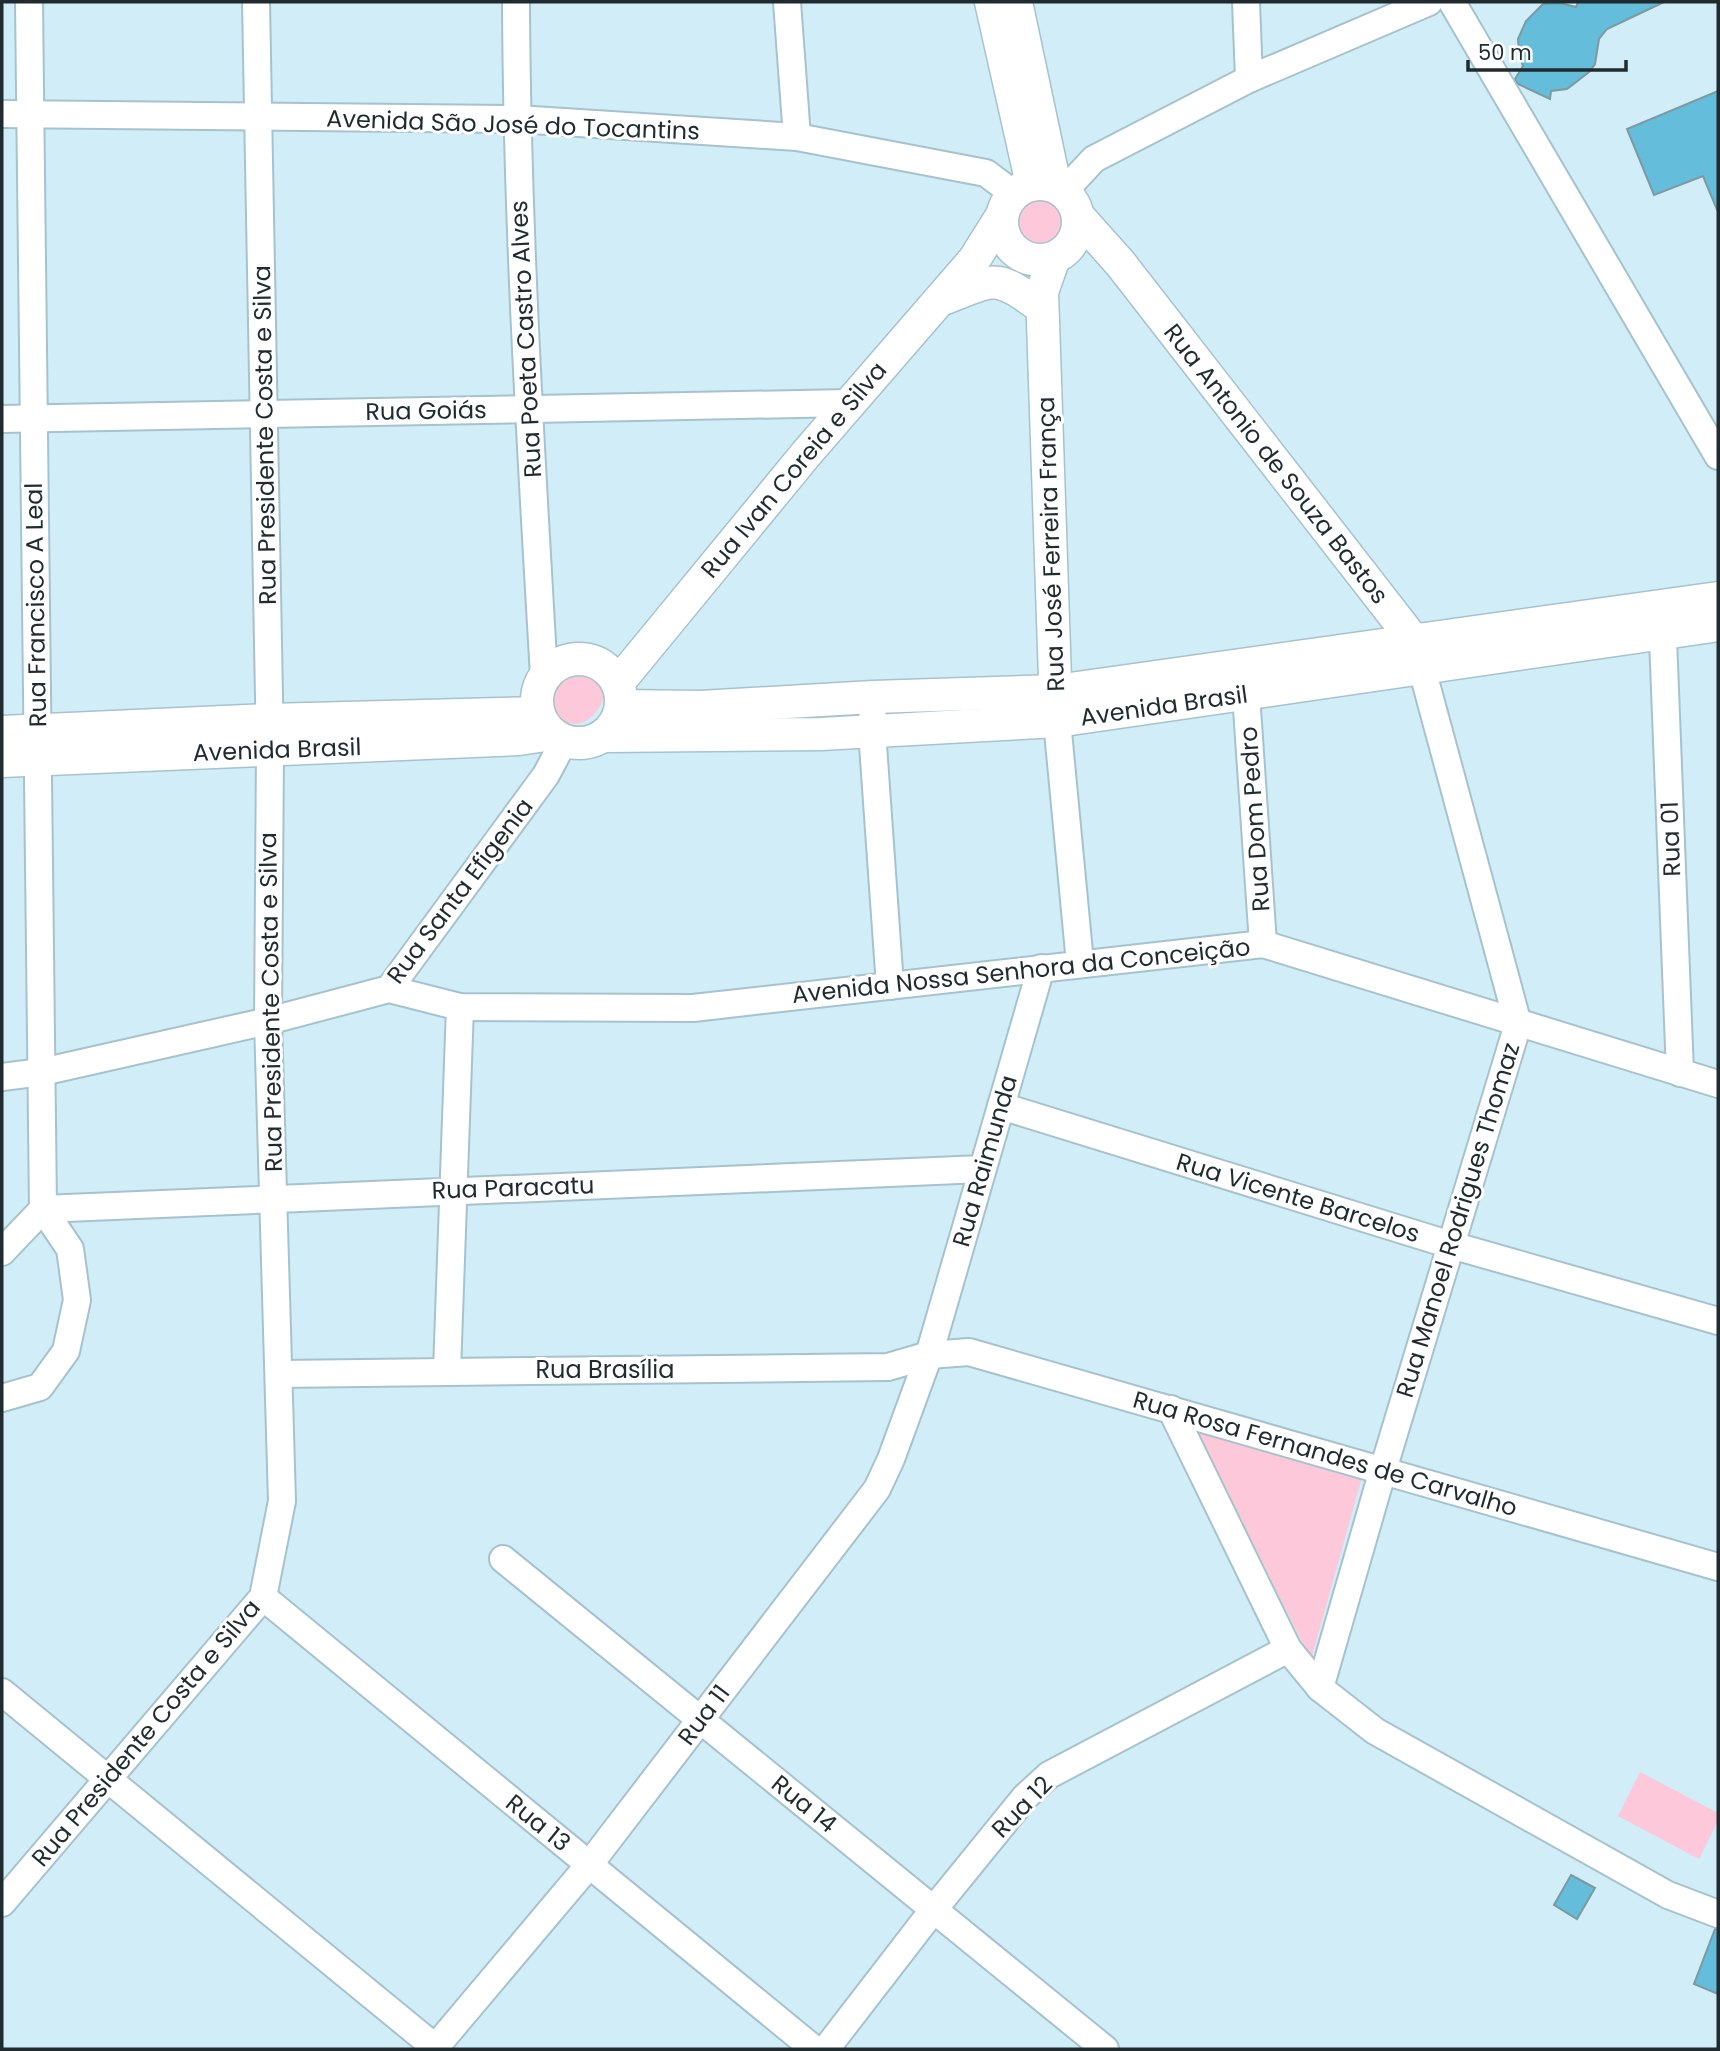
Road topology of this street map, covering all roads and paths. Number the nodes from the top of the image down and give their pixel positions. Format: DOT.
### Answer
graph roads {
  1 [pos="29,2"];
  2 [pos="256,2"];
  3 [pos="516,2"];
  4 [pos="787,2"];
  5 [pos="991,2"];
  6 [pos="1016,2"];
  7 [pos="1246,2"];
  8 [pos="1429,2"];
  9 [pos="1451,2"];
  10 [pos="1250,79"];
  11 [pos="2,114"];
  12 [pos="30,115"];
  13 [pos="259,117"];
  14 [pos="517,120"];
  15 [pos="797,137"];
  16 [pos="1041,198"];
  17 [pos="1040,255"];
  18 [pos="974,260"];
  19 [pos="1120,263"];
  20 [pos="1042,300"];
  21 [pos="935,302"];
  22 [pos="849,403"];
  23 [pos="528,410"];
  24 [pos="265,414"];
  25 [pos="2,419"];
  26 [pos="34,419"];
  27 [pos="1718,456"];
  28 [pos="1718,598"];
  29 [pos="1662,619"];
  30 [pos="1718,625"];
  31 [pos="1418,655"];
  32 [pos="544,676"];
  33 [pos="1246,694"];
  34 [pos="619,695"];
  35 [pos="873,697"];
  36 [pos="1056,706"];
  37 [pos="551,729"];
  38 [pos="872,731"];
  39 [pos="2,732"];
  40 [pos="270,735"];
  41 [pos="604,736"];
  42 [pos="38,745"];
  43 [pos="2,761"];
  44 [pos="1263,944"];
  45 [pos="1080,963"];
  46 [pos="1041,968"];
  47 [pos="890,986"];
  48 [pos="389,989"];
  49 [pos="460,1007"];
  50 [pos="268,1021"];
  51 [pos="1518,1024"];
  52 [pos="42,1072"];
  53 [pos="1680,1073"];
  54 [pos="2,1077"];
  55 [pos="1718,1084"];
  56 [pos="1001,1106"];
  57 [pos="982,1169"];
  58 [pos="454,1191"];
  59 [pos="274,1198"];
  60 [pos="43,1209"];
  61 [pos="1451,1245"];
  62 [pos="2,1252"];
  63 [pos="1718,1321"];
  64 [pos="929,1355"];
  65 [pos="447,1371"];
  66 [pos="279,1374"];
  67 [pos="2,1398"];
  68 [pos="1171,1409"];
  69 [pos="1383,1470"];
  70 [pos="503,1559"];
  71 [pos="1718,1567"];
  72 [pos="263,1597"];
  73 [pos="1288,1649"];
  74 [pos="1320,1688"];
  75 [pos="2,1692"];
  76 [pos="701,1719"];
  77 [pos="107,1780"];
  78 [pos="589,1865"];
  79 [pos="2,1903"];
  80 [pos="934,1909"];
  81 [pos="1718,1914"];
  82 [pos="436,2049"];
  83 [pos="814,2049"];
  84 [pos="826,2049"];
  85 [pos="1105,2049"];
  1 -- 12 [label="street, Rua Francisco A Leal"];
  2 -- 13 [label="street, Rua Presidente Costa e Silva"];
  3 -- 14 [label="street, Rua Poeta Castro Alves"];
  4 -- 15 [label="street"];
  5 -- 16 [label="street"];
  6 -- 16 [label="street"];
  7 -- 10 [label="street"];
  8 -- 10 [label="street"];
  9 -- 27 [label="street"];
  10 -- 16 [label="street"];
  11 -- 12 [label="street, Avenida São José do Tocantins"];
  12 -- 13 [label="street, Avenida São José do Tocantins"];
  12 -- 26 [label="street, Rua Francisco A Leal"];
  13 -- 14 [label="street, Avenida São José do Tocantins"];
  13 -- 24 [label="street, Rua Presidente Costa e Silva"];
  14 -- 15 [label="street, Avenida São José do Tocantins"];
  14 -- 23 [label="street, Rua Poeta Castro Alves"];
  15 -- 16 [label="street, Avenida São José do Tocantins"];
  16 -- 17 [label="street"];
  16 -- 17 [label="street, Rua José Ferreira França"];
  16 -- 18 [label="street, Rua Ivan Coreia e Silva"];
  16 -- 19 [label="street, Rua Antonio de Souza Bastos"];
  17 -- 18 [label="street"];
  17 -- 19 [label="street"];
  17 -- 20 [label="street, Rua José Ferreira França"];
  18 -- 21 [label="street, Rua Ivan Coreia e Silva"];
  19 -- 31 [label="street, Rua Antonio de Souza Bastos"];
  20 -- 21 [label="street"];
  20 -- 36 [label="street, Rua José Ferreira França"];
  21 -- 22 [label="street, Rua Ivan Coreia e Silva"];
  22 -- 23 [label="street, Rua Goiás"];
  22 -- 34 [label="street, Rua Ivan Coreia e Silva"];
  23 -- 24 [label="street, Rua Goiás"];
  23 -- 32 [label="street, Rua Poeta Castro Alves"];
  24 -- 26 [label="street, Rua Goiás"];
  24 -- 40 [label="street, Rua Presidente Costa e Silva"];
  25 -- 26 [label="street, Rua Goiás"];
  26 -- 42 [label="street, Rua Francisco A Leal"];
  28 -- 29 [label="street, Avenida Brasil"];
  29 -- 30 [label="street, Avenida Brasil"];
  29 -- 31 [label="street, Avenida Brasil"];
  29 -- 53 [label="street, Rua 01"];
  31 -- 33 [label="street, Avenida Brasil"];
  31 -- 36 [label="street, Avenida Brasil"];
  31 -- 51 [label="street, Rua Manoel Rodrigues Thomaz"];
  32 -- 34 [label="street"];
  32 -- 37 [label="street"];
  33 -- 36 [label="street, Avenida Brasil"];
  33 -- 44 [label="street, Rua Dom Pedro"];
  34 -- 35 [label="street, Avenida Brasil"];
  34 -- 41 [label="street"];
  35 -- 36 [label="street, Avenida Brasil"];
  35 -- 38 [label="street"];
  36 -- 38 [label="street, Avenida Brasil"];
  36 -- 45 [label="street, Rua José Ferreira França"];
  37 -- 40 [label="street, Avenida Brasil"];
  37 -- 41 [label="street"];
  37 -- 48 [label="street, Rua Santa Efigenia"];
  38 -- 41 [label="street, Avenida Brasil"];
  38 -- 47 [label="street"];
  39 -- 42 [label="street, Avenida Brasil"];
  40 -- 42 [label="street, Avenida Brasil"];
  40 -- 50 [label="street, Rua Presidente Costa e Silva"];
  42 -- 43 [label="street, Avenida Brasil"];
  42 -- 52 [label="street, Rua Francisco A Leal"];
  44 -- 45 [label="street, Avenida Nossa Senhora da Conceição"];
  44 -- 51 [label="street, Avenida Nossa Senhora da Conceição"];
  45 -- 46 [label="street, Avenida Nossa Senhora da Conceição"];
  46 -- 47 [label="street, Avenida Nossa Senhora da Conceição"];
  46 -- 56 [label="street, Rua Raimunda"];
  47 -- 49 [label="street, Avenida Nossa Senhora da Conceição"];
  48 -- 49 [label="street, Avenida Nossa Senhora da Conceição"];
  48 -- 50 [label="street, Rua Santa Efigenia"];
  49 -- 58 [label="street"];
  50 -- 52 [label="street, Rua Santa Efigenia"];
  50 -- 59 [label="street, Rua Presidente Costa e Silva"];
  51 -- 53 [label="street, Avenida Nossa Senhora da Conceição"];
  51 -- 61 [label="street, Rua Manoel Rodrigues Thomaz"];
  52 -- 54 [label="street, Rua Santa Efigenia"];
  52 -- 60 [label="street, Rua Francisco A Leal"];
  53 -- 55 [label="street, Avenida Nossa Senhora da Conceição"];
  56 -- 57 [label="street, Rua Raimunda"];
  56 -- 61 [label="street, Rua Vicente Barcelos"];
  57 -- 58 [label="street, Rua Paracatu"];
  57 -- 64 [label="street, Rua Raimunda"];
  58 -- 59 [label="street, Rua Paracatu"];
  58 -- 65 [label="street"];
  59 -- 60 [label="street, Rua Paracatu"];
  59 -- 66 [label="street, Rua Presidente Costa e Silva"];
  60 -- 62 [label="street"];
  60 -- 67 [label="street"];
  61 -- 63 [label="street, Rua Vicente Barcelos"];
  61 -- 69 [label="street, Rua Manoel Rodrigues Thomaz"];
  64 -- 65 [label="street, Rua Brasília"];
  64 -- 68 [label="street, Rua Rosa Fernandes de Carvalho"];
  64 -- 76 [label="street, Rua 11"];
  65 -- 66 [label="street, Rua Brasília"];
  66 -- 72 [label="street, Rua Presidente Costa e Silva"];
  68 -- 69 [label="street, Rua Rosa Fernandes de Carvalho"];
  68 -- 73 [label="street"];
  69 -- 71 [label="street, Rua Rosa Fernandes de Carvalho"];
  69 -- 74 [label="street, Rua Manoel Rodrigues Thomaz"];
  70 -- 76 [label="street, Rua 14"];
  72 -- 77 [label="street, Rua Presidente Costa e Silva"];
  72 -- 78 [label="street, Rua 13"];
  73 -- 74 [label="street"];
  73 -- 80 [label="street, Rua 12"];
  74 -- 81 [label="street"];
  75 -- 77 [label="street"];
  76 -- 78 [label="street, Rua 11"];
  76 -- 80 [label="street, Rua 14"];
  77 -- 79 [label="street, Rua Presidente Costa e Silva"];
  77 -- 82 [label="street"];
  78 -- 82 [label="street, Rua 11"];
  78 -- 83 [label="street, Rua 13"];
  80 -- 84 [label="street, Rua 12"];
  80 -- 85 [label="street, Rua 14"];
}
